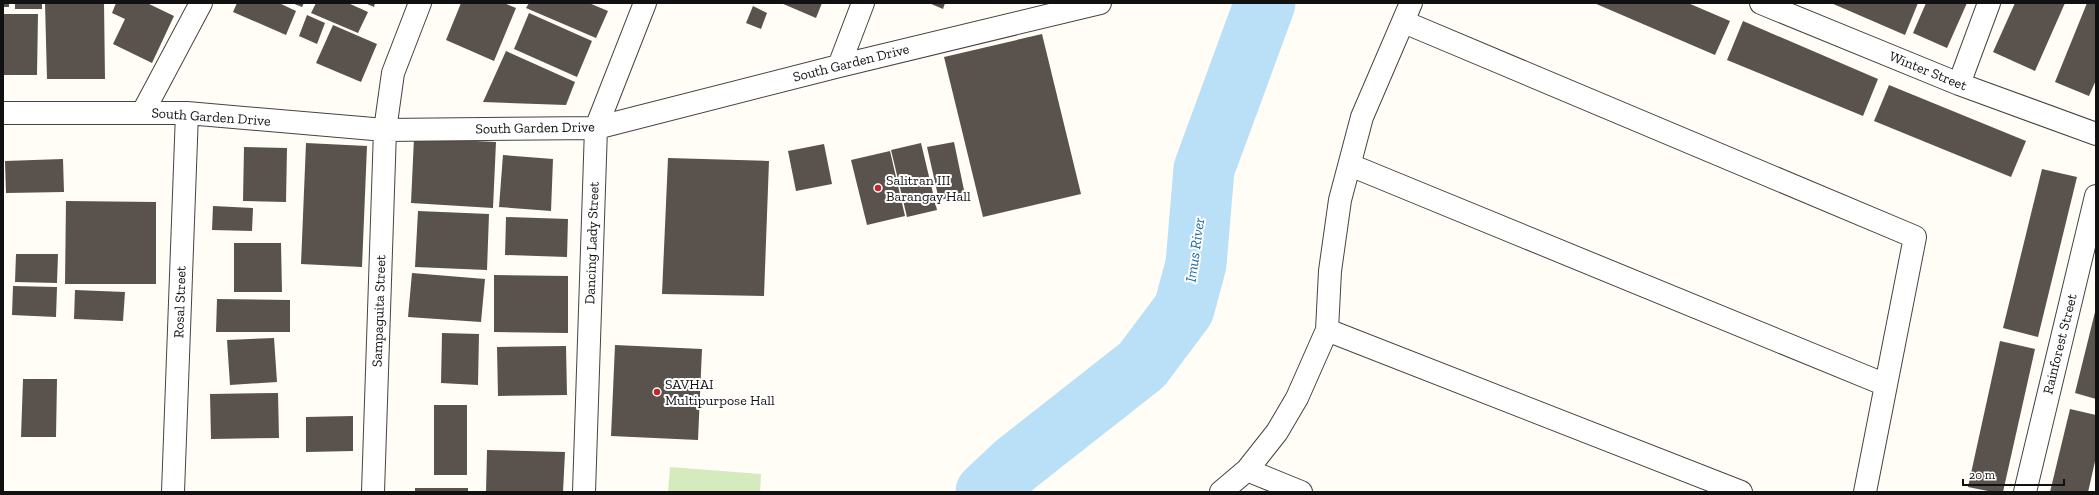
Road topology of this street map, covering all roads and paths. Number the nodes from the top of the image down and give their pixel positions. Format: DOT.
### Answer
graph roads {
  1 [pos="201,3"];
  2 [pos="420,3"];
  3 [pos="645,3"];
  4 [pos="863,3"];
  5 [pos="1100,3"];
  6 [pos="1761,3"];
  7 [pos="1989,3"];
  8 [pos="1078,6"];
  9 [pos="1407,12"];
  10 [pos="839,66"];
  11 [pos="1959,84"];
  12 [pos="143,112"];
  13 [pos="3,113"];
  14 [pos="187,113"];
  15 [pos="596,128"];
  16 [pos="385,130"];
  17 [pos="2096,134"];
  18 [pos="1350,165"];
  19 [pos="2096,196"];
  20 [pos="1327,330"];
  21 [pos="1886,385"];
  22 [pos="1248,470"];
  23 [pos="173,492"];
  24 [pos="373,492"];
  25 [pos="584,492"];
  26 [pos="1221,492"];
  27 [pos="1301,492"];
  28 [pos="1741,492"];
  29 [pos="1865,492"];
  30 [pos="2025,492"];
  1 -- 12 [label="street"];
  2 -- 16 [label="street, Sampaguita Street"];
  3 -- 15 [label="street, Dancing Lady Street"];
  4 -- 10 [label="street"];
  5 -- 8 [label="street, South Garden Drive"];
  6 -- 11 [label="street, Winter Street"];
  7 -- 11 [label="street"];
  8 -- 10 [label="street, South Garden Drive"];
  9 -- 18 [label="street"];
  9 -- 21 [label="street"];
  10 -- 15 [label="street, South Garden Drive"];
  11 -- 17 [label="street, Winter Street"];
  12 -- 13 [label="street, South Garden Drive"];
  12 -- 14 [label="street, South Garden Drive"];
  14 -- 16 [label="street, South Garden Drive"];
  14 -- 23 [label="street, Rosal Street"];
  15 -- 16 [label="street, South Garden Drive"];
  15 -- 25 [label="street, Dancing Lady Street"];
  16 -- 24 [label="street, Sampaguita Street"];
  18 -- 20 [label="street"];
  18 -- 21 [label="street"];
  19 -- 30 [label="street, Rainforest Street"];
  20 -- 22 [label="street"];
  20 -- 28 [label="street"];
  21 -- 29 [label="street"];
  22 -- 26 [label="street"];
  22 -- 27 [label="street"];
}
